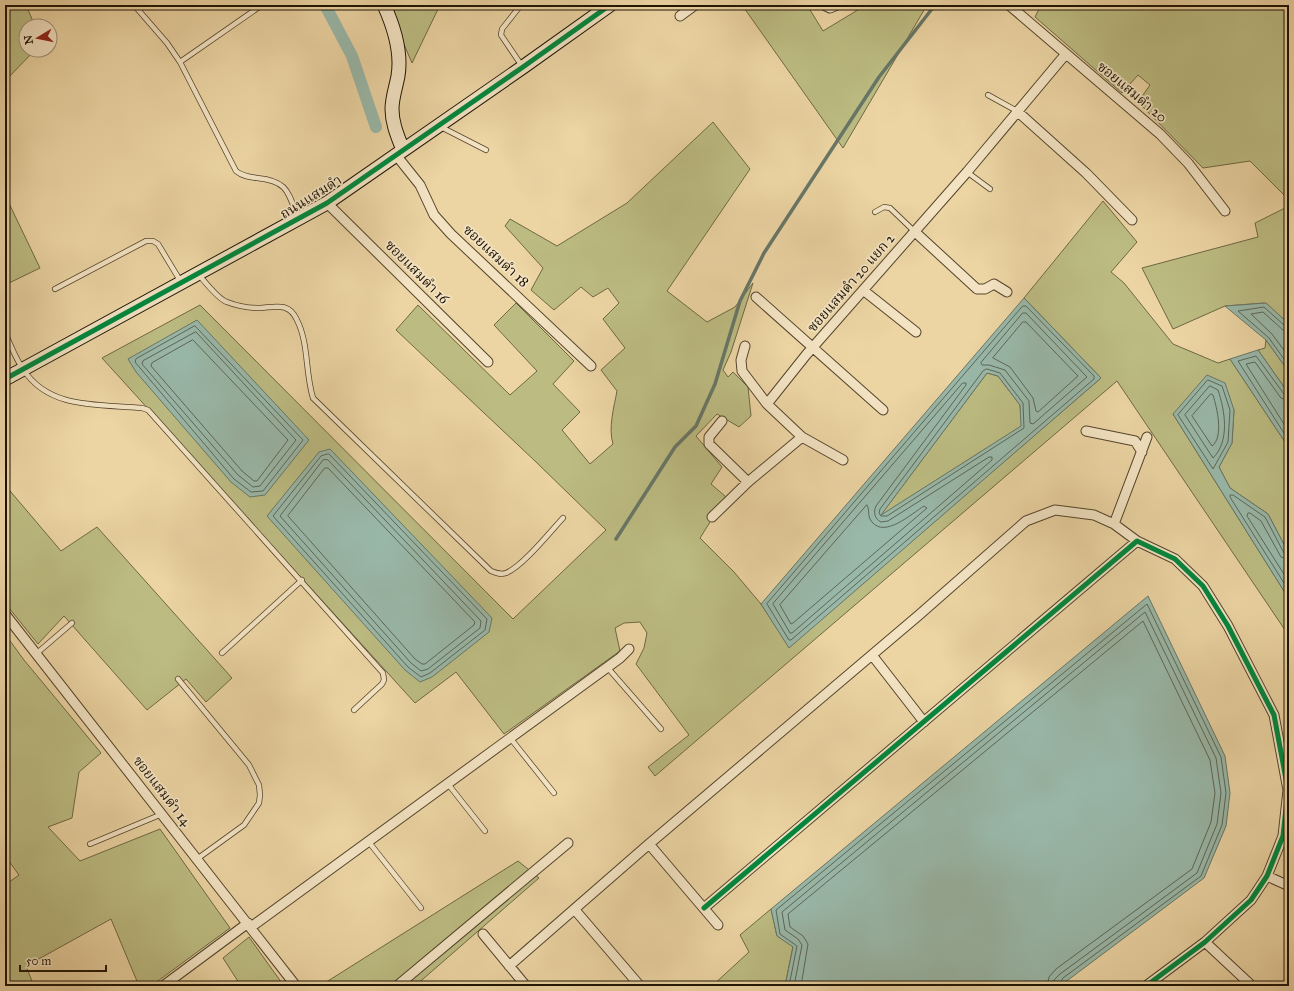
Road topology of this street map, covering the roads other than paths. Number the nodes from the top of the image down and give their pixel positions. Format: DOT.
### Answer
graph roads {
  1 [pos="134,5"];
  2 [pos="262,5"];
  3 [pos="384,5"];
  4 [pos="610,5"];
  5 [pos="695,5"];
  6 [pos="824,5"];
  7 [pos="837,5"];
  8 [pos="1009,5"];
  9 [pos="518,6"];
  10 [pos="680,16"];
  11 [pos="1065,54"];
  12 [pos="180,62"];
  13 [pos="523,68"];
  14 [pos="988,95"];
  15 [pos="1017,111"];
  16 [pos="439,126"];
  17 [pos="486,150"];
  18 [pos="400,152"];
  19 [pos="967,172"];
  20 [pos="990,190"];
  21 [pos="326,203"];
  22 [pos="1225,211"];
  23 [pos="875,212"];
  24 [pos="299,220"];
  25 [pos="1132,220"];
  26 [pos="914,231"];
  27 [pos="198,275"];
  28 [pos="182,283"];
  29 [pos="55,289"];
  30 [pos="863,290"];
  31 [pos="1007,292"];
  32 [pos="756,297"];
  33 [pos="916,332"];
  34 [pos="5,334"];
  35 [pos="745,346"];
  36 [pos="813,347"];
  37 [pos="488,362"];
  38 [pos="591,366"];
  39 [pos="23,370"];
  40 [pos="5,379"];
  41 [pos="768,404"];
  42 [pos="883,410"];
  43 [pos="722,421"];
  44 [pos="1086,431"];
  45 [pos="1148,436"];
  46 [pos="802,437"];
  47 [pos="1142,452"];
  48 [pos="843,460"];
  49 [pos="748,482"];
  50 [pos="712,517"];
  51 [pos="563,518"];
  52 [pos="1114,524"];
  53 [pos="1137,541"];
  54 [pos="302,580"];
  55 [pos="5,614"];
  56 [pos="72,623"];
  57 [pos="629,649"];
  58 [pos="36,654"];
  59 [pos="222,654"];
  60 [pos="872,655"];
  61 [pos="607,667"];
  62 [pos="178,679"];
  63 [pos="354,710"];
  64 [pos="924,722"];
  65 [pos="661,729"];
  66 [pos="511,739"];
  67 [pos="448,784"];
  68 [pos="1289,790"];
  69 [pos="554,793"];
  70 [pos="162,814"];
  71 [pos="485,831"];
  72 [pos="368,841"];
  73 [pos="568,843"];
  74 [pos="90,844"];
  75 [pos="649,844"];
  76 [pos="197,859"];
  77 [pos="1267,876"];
  78 [pos="1289,886"];
  79 [pos="421,908"];
  80 [pos="704,908"];
  81 [pos="575,910"];
  82 [pos="250,925"];
  83 [pos="718,925"];
  84 [pos="483,934"];
  85 [pos="1205,942"];
  86 [pos="509,966"];
  87 [pos="175,983"];
  88 [pos="163,986"];
  89 [pos="296,986"];
  90 [pos="397,986"];
  91 [pos="526,986"];
  92 [pos="640,986"];
  93 [pos="1146,986"];
  94 [pos="1252,986"];
  1 -- 12 [label="lane"];
  2 -- 12 [label="lane"];
  3 -- 18 [label="street"];
  4 -- 13 [label="street, ถนนแสมดำ"];
  5 -- 10 [label="street"];
  6 -- 7 [label="street"];
  8 -- 11 [label="street, ซอยแสมดำ 20"];
  9 -- 13 [label="lane"];
  11 -- 15 [label="street, ซอยแสมดำ 20 แยก 2"];
  11 -- 22 [label="street, ซอยแสมดำ 20"];
  12 -- 24 [label="lane"];
  13 -- 16 [label="street, ถนนแสมดำ"];
  14 -- 15 [label="lane"];
  15 -- 19 [label="street, ซอยแสมดำ 20 แยก 2"];
  15 -- 25 [label="street"];
  16 -- 17 [label="lane"];
  16 -- 18 [label="street, ถนนแสมดำ"];
  18 -- 21 [label="street, ถนนแสมดำ"];
  18 -- 38 [label="street, ซอยแสมดำ 18"];
  19 -- 20 [label="lane"];
  19 -- 26 [label="street, ซอยแสมดำ 20 แยก 2"];
  21 -- 24 [label="street, ถนนแสมดำ"];
  21 -- 37 [label="street, ซอยแสมดำ 16"];
  23 -- 26 [label="lane"];
  24 -- 27 [label="street, ถนนแสมดำ"];
  26 -- 30 [label="street, ซอยแสมดำ 20 แยก 2"];
  26 -- 31 [label="street"];
  27 -- 28 [label="street, ถนนแสมดำ"];
  27 -- 51 [label="lane"];
  28 -- 29 [label="lane"];
  28 -- 39 [label="street, ถนนแสมดำ"];
  30 -- 33 [label="street"];
  30 -- 36 [label="street, ซอยแสมดำ 20 แยก 2"];
  32 -- 36 [label="street"];
  34 -- 39 [label="lane"];
  35 -- 41 [label="street"];
  36 -- 41 [label="street, ซอยแสมดำ 20 แยก 2"];
  36 -- 42 [label="street"];
  39 -- 40 [label="street, ถนนแสมดำ"];
  39 -- 54 [label="lane"];
  41 -- 46 [label="street"];
  43 -- 49 [label="street"];
  44 -- 47 [label="street"];
  45 -- 47 [label="street"];
  46 -- 48 [label="street"];
  46 -- 49 [label="street"];
  47 -- 52 [label="street"];
  49 -- 50 [label="street"];
  52 -- 53 [label="street"];
  52 -- 60 [label="street"];
  53 -- 64 [label="street"];
  53 -- 68 [label="street"];
  54 -- 59 [label="lane"];
  54 -- 63 [label="lane"];
  55 -- 58 [label="street, ซอยแสมดำ 14"];
  56 -- 58 [label="lane"];
  57 -- 61 [label="street"];
  58 -- 70 [label="street, ซอยแสมดำ 14"];
  60 -- 64 [label="street"];
  60 -- 75 [label="street"];
  61 -- 65 [label="lane"];
  61 -- 66 [label="street"];
  62 -- 76 [label="lane"];
  64 -- 80 [label="street"];
  66 -- 67 [label="street"];
  66 -- 69 [label="lane"];
  67 -- 71 [label="lane"];
  67 -- 72 [label="street"];
  68 -- 77 [label="street"];
  70 -- 74 [label="lane"];
  70 -- 76 [label="street, ซอยแสมดำ 14"];
  72 -- 79 [label="lane"];
  72 -- 82 [label="street"];
  73 -- 90 [label="street"];
  75 -- 80 [label="street"];
  75 -- 81 [label="street"];
  76 -- 82 [label="street, ซอยแสมดำ 14"];
  77 -- 78 [label="street"];
  77 -- 85 [label="street"];
  80 -- 83 [label="street"];
  81 -- 86 [label="street"];
  81 -- 92 [label="street"];
  82 -- 87 [label="street"];
  82 -- 89 [label="street, ซอยแสมดำ 14"];
  84 -- 86 [label="street"];
  85 -- 93 [label="street"];
  85 -- 94 [label="street"];
  86 -- 91 [label="street"];
  87 -- 88 [label="street"];
}
